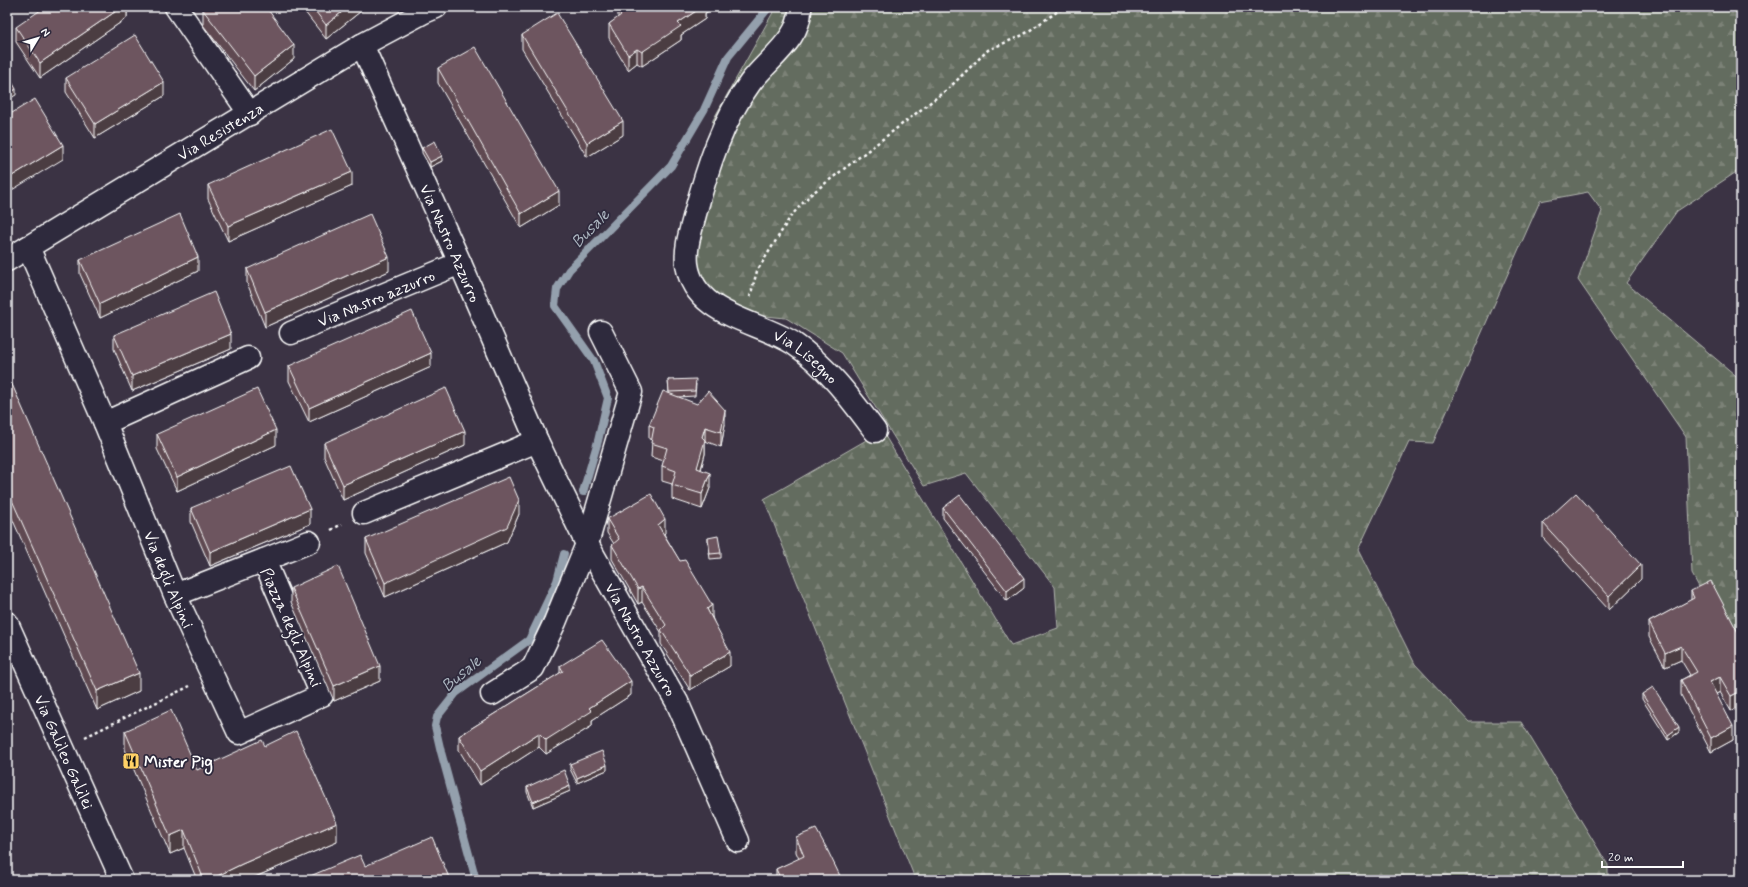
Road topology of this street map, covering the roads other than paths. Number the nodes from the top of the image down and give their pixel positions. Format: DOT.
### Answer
graph roads {
  1 [pos="176,7"];
  2 [pos="436,7"];
  3 [pos="799,16"];
  4 [pos="362,45"];
  5 [pos="250,114"];
  6 [pos="28,247"];
  7 [pos="7,260"];
  8 [pos="460,263"];
  9 [pos="601,332"];
  10 [pos="291,333"];
  11 [pos="248,358"];
  12 [pos="105,423"];
  13 [pos="875,431"];
  14 [pos="538,441"];
  15 [pos="364,513"];
  16 [pos="309,542"];
  17 [pos="587,544"];
  18 [pos="264,560"];
  19 [pos="175,595"];
  20 [pos="7,623"];
  21 [pos="492,694"];
  22 [pos="238,733"];
  23 [pos="738,841"];
  24 [pos="122,880"];
  1 -- 5 [label="street"];
  2 -- 4 [label="street, Via Resistenza"];
  3 -- 13 [label="street, Via Lisegno"];
  4 -- 5 [label="street, Via Resistenza"];
  4 -- 8 [label="street, Via Nastro Azzurro"];
  5 -- 6 [label="street, Via Resistenza"];
  6 -- 7 [label="street, Via Resistenza"];
  6 -- 12 [label="street, Via degli Alpini"];
  8 -- 10 [label="street, Via Nastro azzurro"];
  8 -- 14 [label="street, Via Nastro Azzurro"];
  9 -- 17 [label="street"];
  11 -- 12 [label="street"];
  12 -- 19 [label="street, Via degli Alpini"];
  14 -- 15 [label="street"];
  14 -- 17 [label="street, Via Nastro Azzurro"];
  16 -- 18 [label="street"];
  17 -- 21 [label="street"];
  17 -- 23 [label="street, Via Nastro Azzurro"];
  18 -- 19 [label="street, Piazza degli Alpini"];
  18 -- 22 [label="street, Piazza degli Alpini"];
  19 -- 22 [label="street, Via degli Alpini"];
  20 -- 24 [label="street, Via Galileo Galilei"];
}
